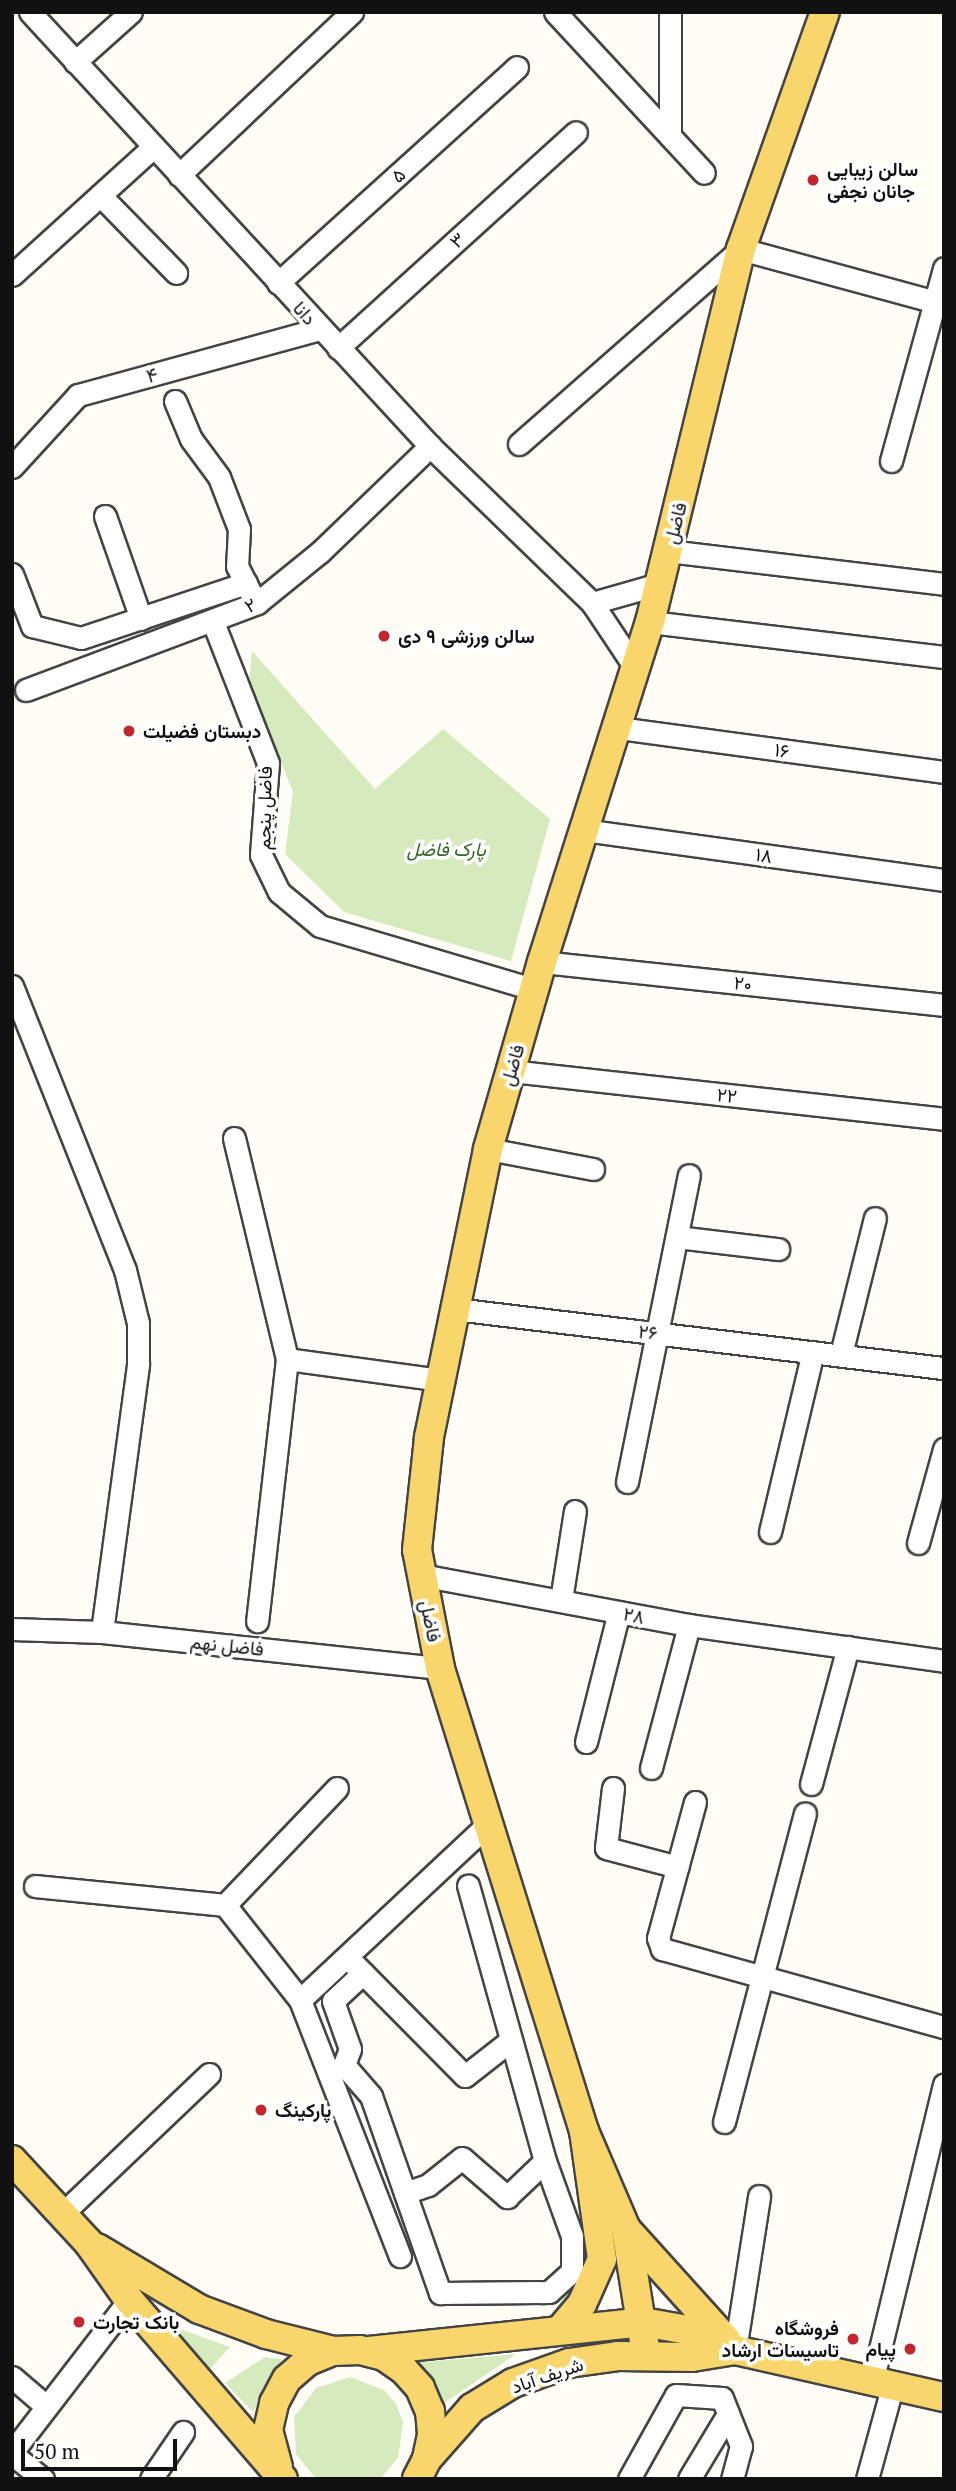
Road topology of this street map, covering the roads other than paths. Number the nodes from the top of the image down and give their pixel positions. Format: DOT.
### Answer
graph roads {
  1 [pos="30,12"];
  2 [pos="131,12"];
  3 [pos="352,12"];
  4 [pos="555,12"];
  5 [pos="670,12"];
  6 [pos="825,12"];
  7 [pos="75,62"];
  8 [pos="517,67"];
  9 [pos="576,132"];
  10 [pos="670,136"];
  11 [pos="153,147"];
  12 [pos="704,173"];
  13 [pos="179,175"];
  14 [pos="100,195"];
  15 [pos="741,249"];
  16 [pos="944,268"];
  17 [pos="176,273"];
  18 [pos="12,275"];
  19 [pos="278,283"];
  20 [pos="939,302"];
  21 [pos="320,329"];
  22 [pos="338,348"];
  23 [pos="175,401"];
  24 [pos="519,444"];
  25 [pos="430,446"];
  26 [pos="891,461"];
  27 [pos="12,467"];
  28 [pos="105,516"];
  29 [pos="668,551"];
  30 [pos="12,575"];
  31 [pos="246,583"];
  32 [pos="659,584"];
  33 [pos="944,584"];
  34 [pos="257,603"];
  35 [pos="592,603"];
  36 [pos="141,619"];
  37 [pos="213,622"];
  38 [pos="650,622"];
  39 [pos="944,657"];
  40 [pos="636,669"];
  41 [pos="26,690"];
  42 [pos="619,728"];
  43 [pos="944,772"];
  44 [pos="584,830"];
  45 [pos="944,880"];
  46 [pos="542,962"];
  47 [pos="12,986"];
  48 [pos="533,989"];
  49 [pos="944,1005"];
  50 [pos="511,1071"];
  51 [pos="944,1119"];
  52 [pos="234,1138"];
  53 [pos="488,1149"];
  54 [pos="593,1169"];
  55 [pos="689,1175"];
  56 [pos="875,1218"];
  57 [pos="677,1237"];
  58 [pos="778,1249"];
  59 [pos="455,1310"];
  60 [pos="658,1334"];
  61 [pos="813,1352"];
  62 [pos="841,1354"];
  63 [pos="287,1359"];
  64 [pos="944,1368"];
  65 [pos="440,1380"];
  66 [pos="944,1449"];
  67 [pos="627,1482"];
  68 [pos="575,1511"];
  69 [pos="770,1532"];
  70 [pos="918,1543"];
  71 [pos="421,1575"];
  72 [pos="561,1601"];
  73 [pos="619,1612"];
  74 [pos="257,1621"];
  75 [pos="689,1625"];
  76 [pos="12,1629"];
  77 [pos="102,1632"];
  78 [pos="848,1647"];
  79 [pos="944,1661"];
  80 [pos="440,1668"];
  81 [pos="586,1742"];
  82 [pos="651,1768"];
  83 [pos="811,1784"];
  84 [pos="337,1788"];
  85 [pos="613,1788"];
  86 [pos="695,1802"];
  87 [pos="806,1813"];
  88 [pos="488,1824"];
  89 [pos="678,1867"];
  90 [pos="35,1886"];
  91 [pos="468,1886"];
  92 [pos="225,1905"];
  93 [pos="347,1956"];
  94 [pos="363,1973"];
  95 [pos="763,1975"];
  96 [pos="300,2000"];
  97 [pos="944,2027"];
  98 [pos="511,2040"];
  99 [pos="209,2074"];
  100 [pos="944,2084"];
  101 [pos="724,2122"];
  102 [pos="584,2131"];
  103 [pos="12,2160"];
  104 [pos="545,2161"];
  105 [pos="405,2193"];
  106 [pos="759,2196"];
  107 [pos="62,2214"];
  108 [pos="626,2229"];
  109 [pos="88,2242"];
  110 [pos="400,2256"];
  111 [pos="129,2300"];
  112 [pos="643,2322"];
  113 [pos="559,2330"];
  114 [pos="735,2350"];
  115 [pos="333,2351"];
  116 [pos="369,2351"];
  117 [pos="646,2354"];
  118 [pos="12,2377"];
  119 [pos="883,2381"];
  120 [pos="944,2397"];
  121 [pos="46,2406"];
  122 [pos="728,2414"];
  123 [pos="183,2431"];
  124 [pos="12,2453"];
  125 [pos="422,2469"];
  126 [pos="43,2479"];
  127 [pos="151,2479"];
  128 [pos="284,2479"];
  129 [pos="629,2479"];
  130 [pos="689,2479"];
  131 [pos="732,2479"];
  132 [pos="867,2479"];
  1 -- 7 [label="street, دانا"];
  2 -- 7 [label="street"];
  3 -- 13 [label="street"];
  4 -- 10 [label="street"];
  5 -- 10 [label="street"];
  6 -- 15 [label="main road, فاضل"];
  7 -- 11 [label="street, دانا"];
  8 -- 19 [label="street, ۵"];
  9 -- 22 [label="street, ۳"];
  10 -- 12 [label="street"];
  11 -- 13 [label="street, دانا"];
  11 -- 14 [label="street"];
  13 -- 19 [label="street, دانا"];
  14 -- 17 [label="street"];
  14 -- 18 [label="street"];
  15 -- 20 [label="street"];
  15 -- 24 [label="street"];
  15 -- 29 [label="main road, فاضل"];
  16 -- 20 [label="street"];
  19 -- 21 [label="street, دانا"];
  20 -- 26 [label="street"];
  21 -- 22 [label="street, دانا"];
  21 -- 27 [label="street, ۴"];
  22 -- 25 [label="street, دانا"];
  23 -- 31 [label="street"];
  25 -- 34 [label="street, ۲"];
  25 -- 35 [label="street, دانا"];
  28 -- 36 [label="street"];
  29 -- 32 [label="main road, فاضل"];
  29 -- 33 [label="street"];
  30 -- 36 [label="street"];
  31 -- 34 [label="street"];
  31 -- 36 [label="street"];
  32 -- 35 [label="street"];
  32 -- 38 [label="main road, فاضل"];
  34 -- 37 [label="street, ۲"];
  35 -- 40 [label="street, دانا"];
  37 -- 41 [label="street, ۲"];
  37 -- 48 [label="street, فاضل پنجم"];
  38 -- 39 [label="street"];
  38 -- 40 [label="main road, فاضل"];
  40 -- 42 [label="main road, فاضل"];
  42 -- 43 [label="street, ۱۶"];
  42 -- 44 [label="main road, فاضل"];
  44 -- 45 [label="street, ۱۸"];
  44 -- 46 [label="main road, فاضل"];
  46 -- 48 [label="main road, فاضل"];
  46 -- 49 [label="street, ۲۰"];
  47 -- 77 [label="street"];
  48 -- 50 [label="main road, فاضل"];
  50 -- 51 [label="street, ۲۲"];
  50 -- 53 [label="main road, فاضل"];
  52 -- 63 [label="street"];
  53 -- 54 [label="street"];
  53 -- 59 [label="main road, فاضل"];
  55 -- 57 [label="street"];
  56 -- 62 [label="street"];
  57 -- 58 [label="street"];
  57 -- 60 [label="street"];
  59 -- 60 [label="street, ۲۶"];
  59 -- 65 [label="main road, فاضل"];
  60 -- 61 [label="street, ۲۶"];
  60 -- 67 [label="street"];
  61 -- 62 [label="street, ۲۶"];
  61 -- 69 [label="street"];
  62 -- 64 [label="street, ۲۶"];
  63 -- 65 [label="street"];
  63 -- 74 [label="street"];
  65 -- 71 [label="main road, فاضل"];
  66 -- 70 [label="street"];
  68 -- 72 [label="street"];
  71 -- 72 [label="street, ۲۸"];
  71 -- 80 [label="main road, فاضل"];
  72 -- 73 [label="street, ۲۸"];
  73 -- 75 [label="street, ۲۸"];
  73 -- 81 [label="street"];
  75 -- 78 [label="street, ۲۸"];
  75 -- 82 [label="street"];
  76 -- 77 [label="street, فاضل نهم"];
  77 -- 80 [label="street, فاضل نهم"];
  78 -- 79 [label="street, ۲۸"];
  78 -- 83 [label="street"];
  80 -- 88 [label="main road, فاضل"];
  84 -- 92 [label="street"];
  85 -- 89 [label="street"];
  86 -- 89 [label="street"];
  87 -- 95 [label="street"];
  88 -- 93 [label="street"];
  88 -- 102 [label="main road, فاضل"];
  89 -- 95 [label="street"];
  90 -- 92 [label="street"];
  91 -- 98 [label="street"];
  92 -- 96 [label="street"];
  93 -- 94 [label="street"];
  93 -- 96 [label="street"];
  94 -- 98 [label="street"];
  94 -- 105 [label="street"];
  95 -- 97 [label="street"];
  95 -- 101 [label="street"];
  96 -- 110 [label="street"];
  98 -- 104 [label="street"];
  99 -- 107 [label="street"];
  100 -- 119 [label="street"];
  102 -- 108 [label="main road"];
  102 -- 113 [label="main road"];
  103 -- 107 [label="main road"];
  104 -- 105 [label="street"];
  104 -- 105 [label="street"];
  106 -- 114 [label="street"];
  107 -- 109 [label="main road"];
  108 -- 112 [label="main road"];
  108 -- 114 [label="main road"];
  109 -- 111 [label="main road"];
  109 -- 115 [label="main road"];
  111 -- 121 [label="street"];
  111 -- 128 [label="main road"];
  112 -- 113 [label="main road, شریف آباد"];
  112 -- 114 [label="main road, شریف آباد"];
  112 -- 117 [label="main road"];
  113 -- 116 [label="main road, شریف آباد"];
  114 -- 117 [label="main road, شریف آباد"];
  114 -- 119 [label="main road"];
  115 -- 116 [label="main road, شریف آباد"];
  115 -- 128 [label="main road"];
  116 -- 125 [label="main road"];
  117 -- 125 [label="main road, شریف آباد"];
  118 -- 121 [label="street"];
  119 -- 120 [label="main road"];
  119 -- 132 [label="street"];
  121 -- 124 [label="street"];
  122 -- 129 [label="street"];
  122 -- 130 [label="street"];
  122 -- 131 [label="street"];
  123 -- 127 [label="street"];
  124 -- 126 [label="street"];
}
